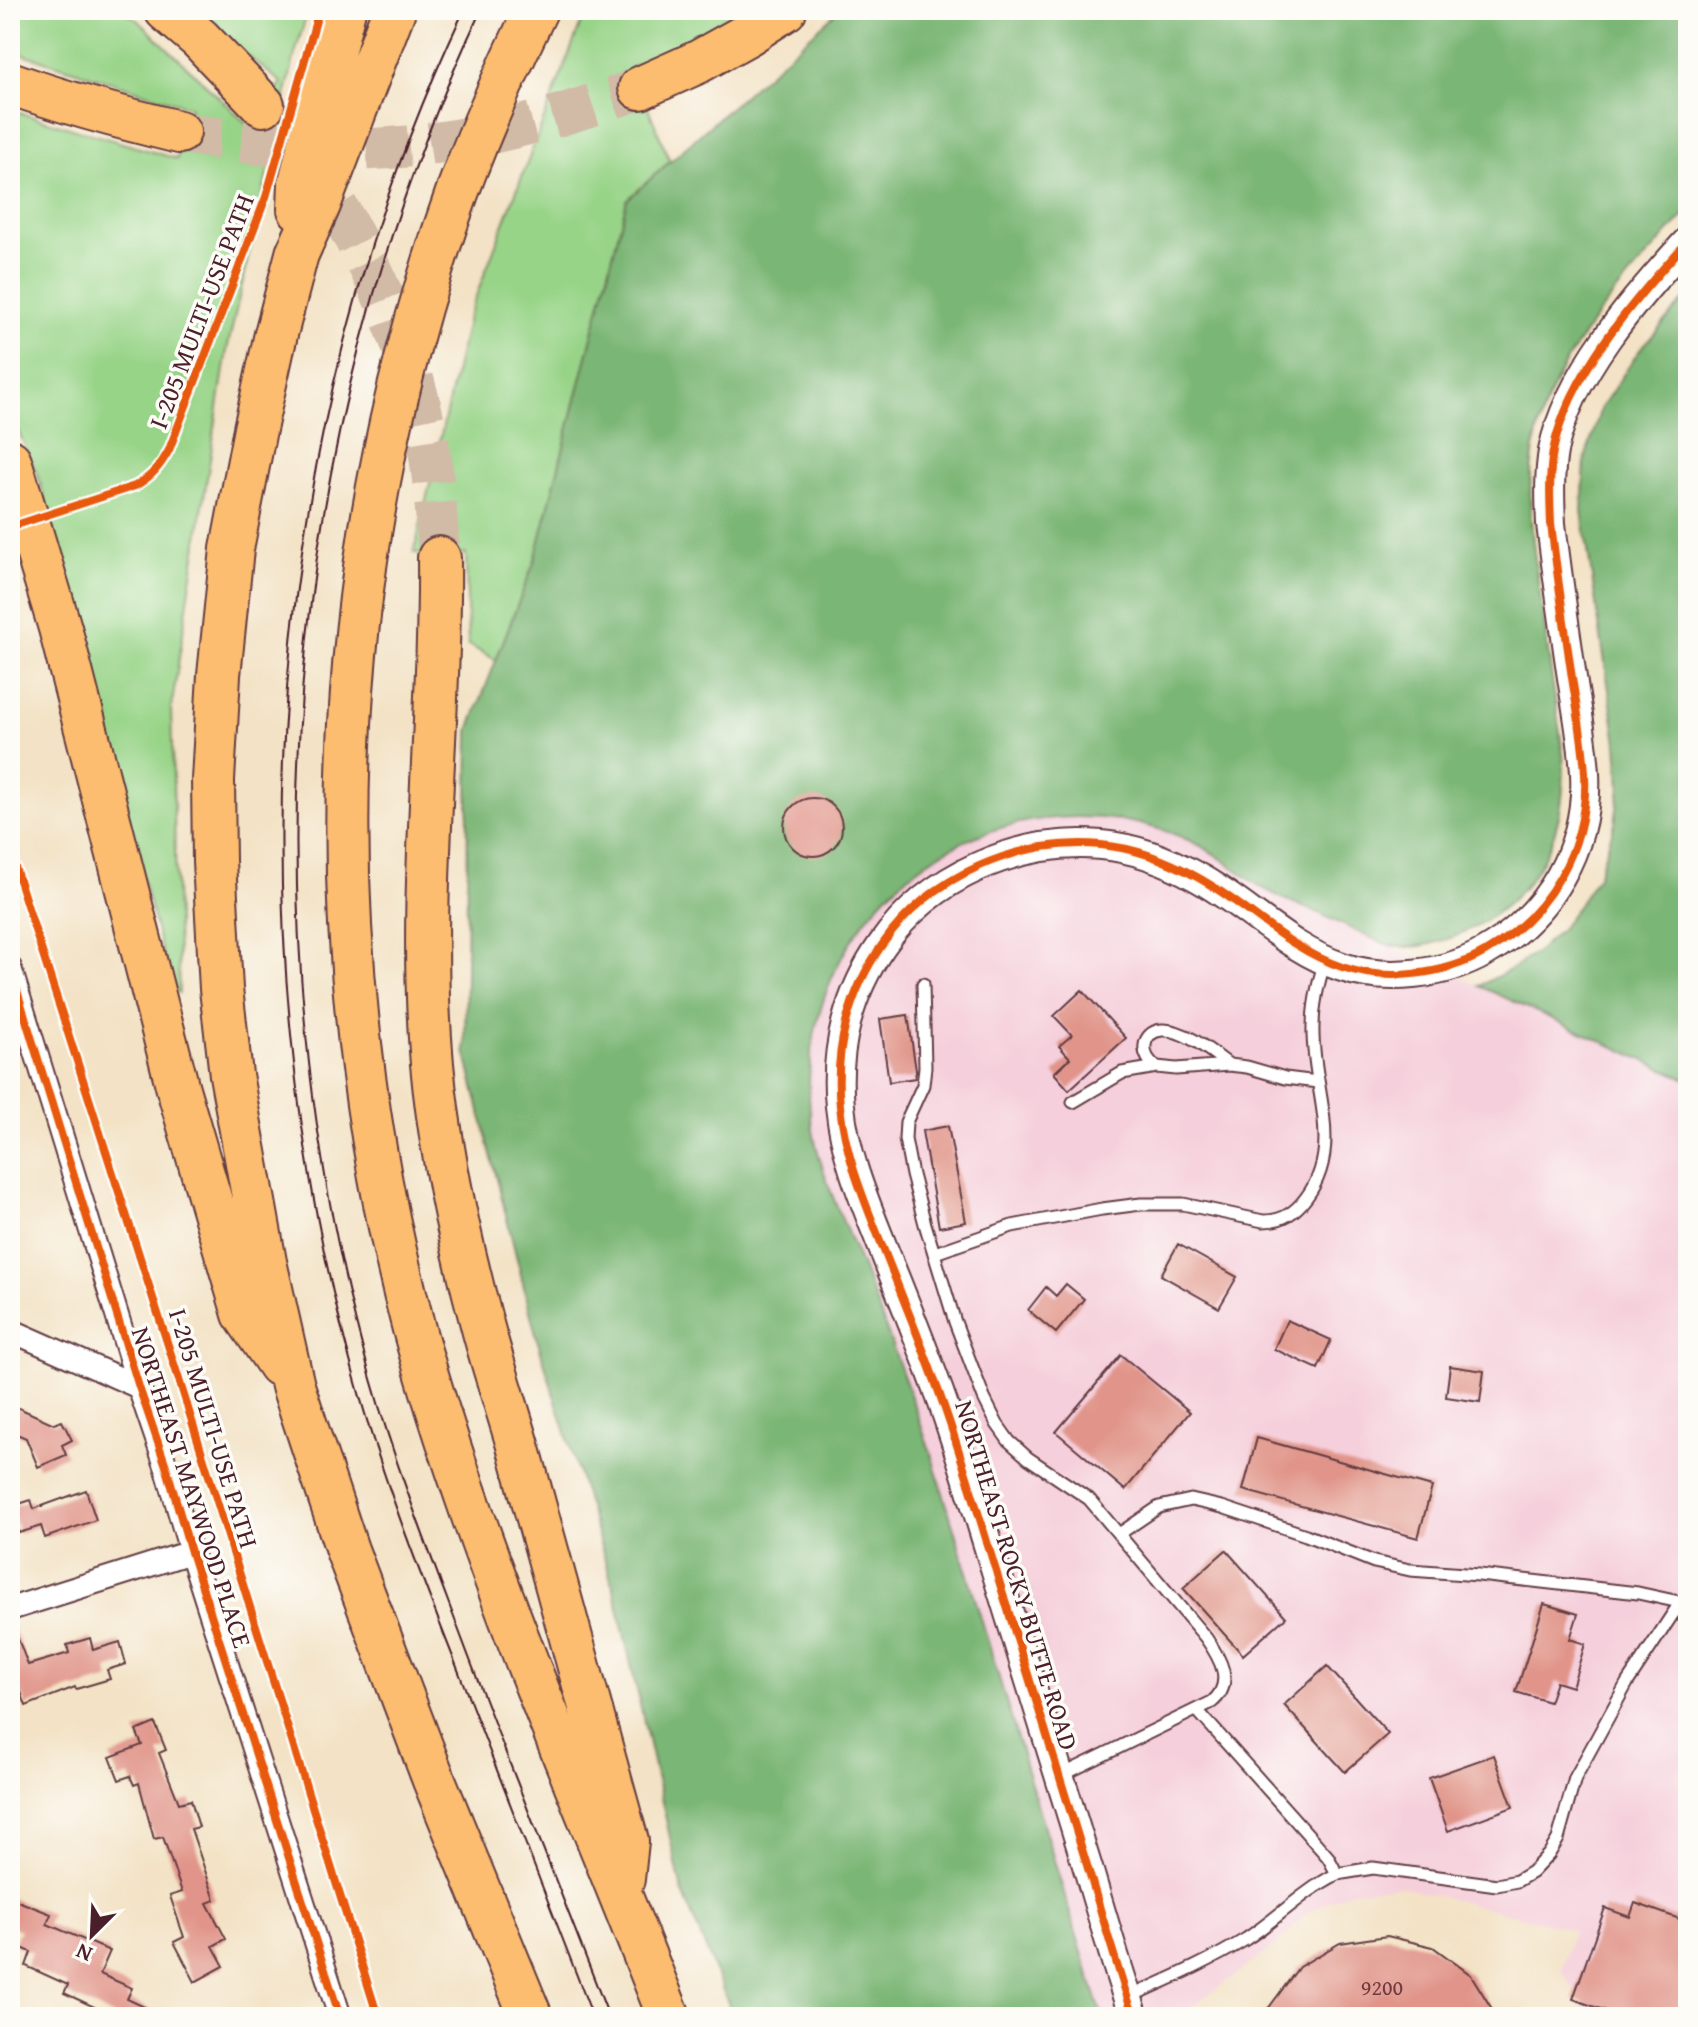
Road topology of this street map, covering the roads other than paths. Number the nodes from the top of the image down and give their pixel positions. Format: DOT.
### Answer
graph roads {
  1 [pos="166,10"];
  2 [pos="344,10"];
  3 [pos="394,10"];
  4 [pos="536,10"];
  5 [pos="785,10"];
  6 [pos="10,83"];
  7 [pos="640,88"];
  8 [pos="263,105"];
  9 [pos="179,132"];
  10 [pos="1688,241"];
  11 [pos="297,254"];
  12 [pos="10,461"];
  13 [pos="439,558"];
  14 [pos="1325,960"];
  15 [pos="11,975"];
  16 [pos="923,984"];
  17 [pos="1229,1065"];
  18 [pos="1157,1067"];
  19 [pos="1318,1082"];
  20 [pos="1073,1102"];
  21 [pos="935,1253"];
  22 [pos="10,1330"];
  23 [pos="293,1386"];
  24 [pos="139,1387"];
  25 [pos="1119,1534"];
  26 [pos="191,1552"];
  27 [pos="1684,1603"];
  28 [pos="10,1609"];
  29 [pos="1197,1710"];
  30 [pos="1060,1776"];
  31 [pos="1337,1874"];
  32 [pos="621,1895"];
  33 [pos="1130,2007"];
  34 [pos="340,2017"];
  35 [pos="531,2017"];
  36 [pos="669,2017"];
  1 -- 8 [label="highway"];
  2 -- 11 [label="highway"];
  3 -- 11 [label="highway"];
  4 -- 32 [label="highway"];
  5 -- 7 [label="highway"];
  6 -- 9 [label="highway"];
  10 -- 14 [label="street, NORTHEAST ROCKY BUTTE ROAD"];
  11 -- 23 [label="highway"];
  12 -- 23 [label="highway"];
  13 -- 32 [label="highway"];
  14 -- 19 [label="lane"];
  14 -- 30 [label="street, NORTHEAST ROCKY BUTTE ROAD"];
  15 -- 24 [label="street, NORTHEAST MAYWOOD PLACE"];
  16 -- 21 [label="lane"];
  17 -- 18 [label="lane"];
  17 -- 18 [label="lane"];
  17 -- 19 [label="lane"];
  18 -- 20 [label="lane"];
  19 -- 21 [label="lane"];
  21 -- 25 [label="lane"];
  22 -- 24 [label="street"];
  23 -- 35 [label="highway"];
  24 -- 26 [label="street, NORTHEAST MAYWOOD PLACE"];
  25 -- 27 [label="lane"];
  25 -- 29 [label="lane"];
  26 -- 28 [label="street"];
  26 -- 34 [label="street, NORTHEAST MAYWOOD PLACE"];
  27 -- 31 [label="lane"];
  29 -- 30 [label="lane"];
  29 -- 31 [label="lane"];
  30 -- 33 [label="street, NORTHEAST ROCKY BUTTE ROAD"];
  31 -- 33 [label="lane"];
  32 -- 36 [label="highway"];
}
